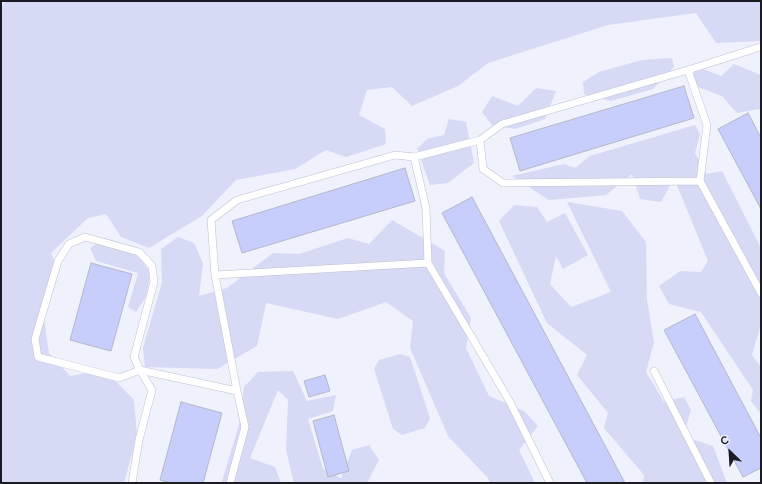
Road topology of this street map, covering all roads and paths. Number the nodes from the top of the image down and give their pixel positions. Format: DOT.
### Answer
graph roads {
  1 [pos="761,48"];
  2 [pos="688,70"];
  3 [pos="480,140"];
  4 [pos="414,157"];
  5 [pos="700,181"];
  6 [pos="428,263"];
  7 [pos="215,275"];
  8 [pos="761,293"];
  9 [pos="140,370"];
  10 [pos="654,371"];
  11 [pos="237,391"];
  12 [pos="132,483"];
  13 [pos="230,483"];
  14 [pos="550,483"];
  15 [pos="711,483"];
  1 -- 2 [label="lane"];
  2 -- 3 [label="lane"];
  2 -- 5 [label="lane"];
  3 -- 4 [label="lane"];
  3 -- 5 [label="lane"];
  4 -- 6 [label="lane"];
  4 -- 7 [label="lane"];
  5 -- 8 [label="lane"];
  6 -- 7 [label="lane"];
  6 -- 14 [label="lane"];
  7 -- 11 [label="lane"];
  9 -- 9 [label="lane"];
  9 -- 11 [label="lane"];
  9 -- 12 [label="lane"];
  10 -- 15 [label="lane"];
  11 -- 13 [label="lane"];
}
